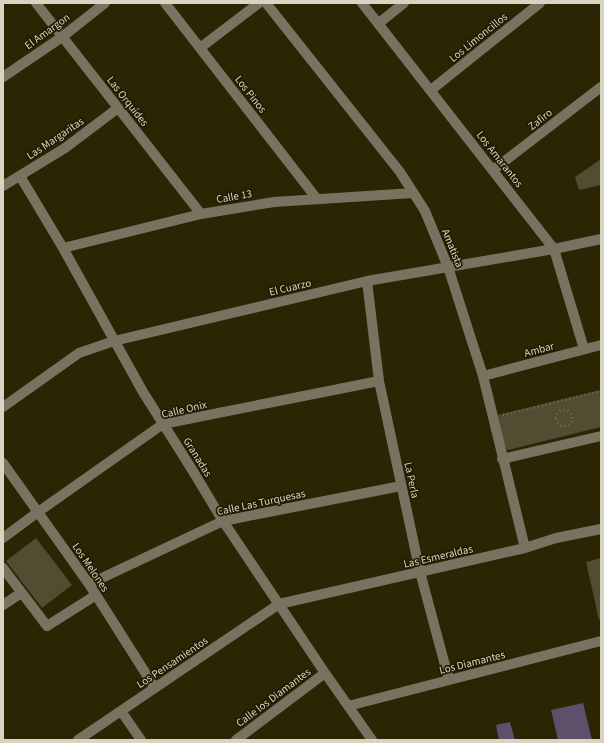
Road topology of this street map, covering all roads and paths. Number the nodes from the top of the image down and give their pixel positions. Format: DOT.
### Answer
graph roads {
  1 [pos="36,3"];
  2 [pos="105,3"];
  3 [pos="165,3"];
  4 [pos="258,3"];
  5 [pos="266,3"];
  6 [pos="362,3"];
  7 [pos="404,3"];
  8 [pos="540,3"];
  9 [pos="379,23"];
  10 [pos="62,37"];
  11 [pos="200,48"];
  12 [pos="3,77"];
  13 [pos="601,87"];
  14 [pos="431,90"];
  15 [pos="118,108"];
  16 [pos="493,170"];
  17 [pos="20,176"];
  18 [pos="3,186"];
  19 [pos="413,193"];
  20 [pos="317,200"];
  21 [pos="201,214"];
  22 [pos="601,238"];
  23 [pos="63,248"];
  24 [pos="554,249"];
  25 [pos="448,267"];
  26 [pos="367,282"];
  27 [pos="114,341"];
  28 [pos="601,345"];
  29 [pos="584,349"];
  30 [pos="483,376"];
  31 [pos="379,381"];
  32 [pos="601,391"];
  33 [pos="601,401"];
  34 [pos="601,406"];
  35 [pos="3,408"];
  36 [pos="500,416"];
  37 [pos="572,417"];
  38 [pos="162,424"];
  39 [pos="601,436"];
  40 [pos="502,459"];
  41 [pos="3,463"];
  42 [pos="401,486"];
  43 [pos="38,512"];
  44 [pos="222,521"];
  45 [pos="601,529"];
  46 [pos="3,538"];
  47 [pos="525,548"];
  48 [pos="3,568"];
  49 [pos="420,572"];
  50 [pos="89,584"];
  51 [pos="21,593"];
  52 [pos="96,595"];
  53 [pos="279,604"];
  54 [pos="3,605"];
  55 [pos="601,641"];
  56 [pos="325,673"];
  57 [pos="449,680"];
  58 [pos="155,688"];
  59 [pos="348,706"];
  60 [pos="121,711"];
  61 [pos="78,740"];
  62 [pos="141,740"];
  63 [pos="236,740"];
  64 [pos="372,740"];
  1 -- 10 [label="street, Las Orquídes"];
  2 -- 10 [label="street, El Amargon"];
  3 -- 11 [label="street, Los Pinos"];
  4 -- 11 [label="street"];
  5 -- 19 [label="street, Amatista"];
  6 -- 9 [label="street, Los Amarantos"];
  7 -- 9 [label="street"];
  8 -- 14 [label="street, Los Limoncillos"];
  9 -- 14 [label="street, Los Amarantos"];
  10 -- 12 [label="street, El Amargon"];
  10 -- 15 [label="street, Las Orquídes"];
  11 -- 20 [label="street, Los Pinos"];
  13 -- 16 [label="street, Zafiro"];
  14 -- 16 [label="street, Los Amarantos"];
  15 -- 17 [label="street, Las Margaritas"];
  15 -- 21 [label="street, Las Orquídes"];
  16 -- 24 [label="street, Los Amarantos"];
  17 -- 18 [label="street, Las Margaritas"];
  17 -- 23 [label="street, Granadas"];
  19 -- 20 [label="street, Calle 13"];
  19 -- 25 [label="street, Amatista"];
  20 -- 21 [label="street, Calle 13"];
  21 -- 23 [label="street, Calle 13"];
  22 -- 24 [label="street, El Cuarzo"];
  23 -- 27 [label="street, Granadas"];
  24 -- 25 [label="street, El Cuarzo"];
  24 -- 29 [label="street, Los Amarantos"];
  25 -- 26 [label="street, El Cuarzo"];
  25 -- 30 [label="street, Amatista"];
  26 -- 27 [label="street, El Cuarzo"];
  26 -- 31 [label="street, La Perla"];
  27 -- 35 [label="street, El Cuarzo"];
  27 -- 38 [label="street, Granadas"];
  28 -- 29 [label="street, Ambar"];
  29 -- 30 [label="street, Ambar"];
  30 -- 40 [label="street, Amatista"];
  31 -- 38 [label="street, Calle Onix"];
  31 -- 42 [label="street, La Perla"];
  32 -- 36 [label="path"];
  33 -- 34 [label="path"];
  37 -- 37 [label="path"];
  38 -- 43 [label="street, Calle Onix"];
  38 -- 44 [label="street, Granadas"];
  39 -- 40 [label="street"];
  40 -- 47 [label="street, Amatista"];
  41 -- 43 [label="street, Los Melones"];
  42 -- 44 [label="street, Calle Las Turquesas"];
  42 -- 49 [label="street, La Perla"];
  43 -- 46 [label="street, Calle Onix"];
  43 -- 50 [label="street, Los Melones"];
  44 -- 50 [label="street, Calle Las Turquesas"];
  44 -- 53 [label="street, Granadas"];
  45 -- 47 [label="street, Las Esmeraldas"];
  47 -- 49 [label="street, Las Esmeraldas"];
  48 -- 51 [label="street"];
  49 -- 53 [label="street, Las Esmeraldas"];
  49 -- 57 [label="street, La Perla"];
  50 -- 52 [label="street, Los Melones"];
  51 -- 52 [label="street"];
  51 -- 54 [label="street"];
  52 -- 58 [label="street, Los Melones"];
  53 -- 56 [label="street, Granadas"];
  53 -- 58 [label="street, Los Pensamientos"];
  55 -- 57 [label="street, Los Diamantes"];
  56 -- 59 [label="street, Granadas"];
  56 -- 63 [label="street, Calle los Diamantes"];
  57 -- 59 [label="street, Los Diamantes"];
  58 -- 60 [label="street, Los Pensamientos"];
  59 -- 64 [label="street, Granadas"];
  60 -- 61 [label="street, Los Pensamientos"];
  60 -- 62 [label="street"];
}
